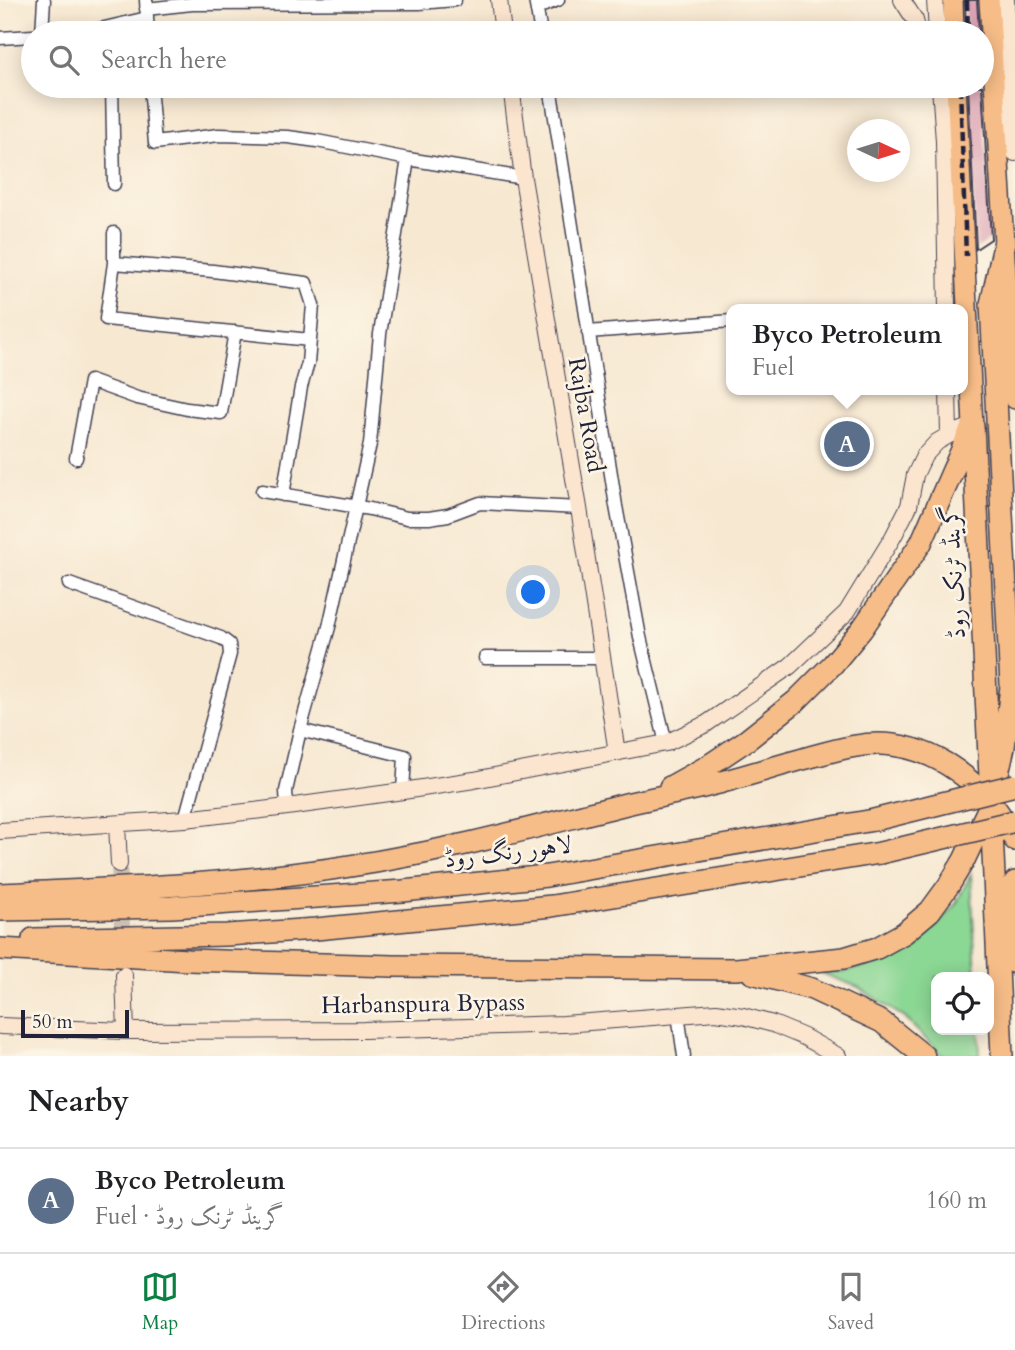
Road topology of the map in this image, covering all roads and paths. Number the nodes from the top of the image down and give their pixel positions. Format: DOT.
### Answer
graph roads {
  1 [pos="44,0"];
  2 [pos="455,0"];
  3 [pos="499,0"];
  4 [pos="558,0"];
  5 [pos="902,0"];
  6 [pos="935,0"];
  7 [pos="953,0"];
  8 [pos="989,0"];
  9 [pos="1006,0"];
  10 [pos="536,4"];
  11 [pos="146,9"];
  12 [pos="43,21"];
  13 [pos="126,21"];
  14 [pos="502,21"];
  15 [pos="915,21"];
  16 [pos="936,21"];
  17 [pos="954,21"];
  18 [pos="990,21"];
  19 [pos="1015,21"];
  20 [pos="21,37"];
  21 [pos="0,38"];
  22 [pos="1008,49"];
  23 [pos="994,75"];
  24 [pos="112,98"];
  25 [pos="151,98"];
  26 [pos="513,98"];
  27 [pos="552,98"];
  28 [pos="934,98"];
  29 [pos="941,98"];
  30 [pos="957,98"];
  31 [pos="944,141"];
  32 [pos="1015,153"];
  33 [pos="408,159"];
  34 [pos="523,178"];
  35 [pos="114,184"];
  36 [pos="114,233"];
  37 [pos="1005,241"];
  38 [pos="114,263"];
  39 [pos="947,304"];
  40 [pos="967,304"];
  41 [pos="726,321"];
  42 [pos="968,326"];
  43 [pos="235,332"];
  44 [pos="588,332"];
  45 [pos="310,340"];
  46 [pos="1014,374"];
  47 [pos="948,395"];
  48 [pos="1015,399"];
  49 [pos="973,426"];
  50 [pos="948,435"];
  51 [pos="76,458"];
  52 [pos="262,491"];
  53 [pos="283,495"];
  54 [pos="356,507"];
  55 [pos="579,508"];
  56 [pos="69,584"];
  57 [pos="485,658"];
  58 [pos="602,658"];
  59 [pos="988,712"];
  60 [pos="300,730"];
  61 [pos="666,743"];
  62 [pos="617,753"];
  63 [pos="1010,755"];
  64 [pos="1015,785"];
  65 [pos="403,791"];
  66 [pos="647,800"];
  67 [pos="991,803"];
  68 [pos="287,807"];
  69 [pos="185,819"];
  70 [pos="1015,821"];
  71 [pos="117,824"];
  72 [pos="0,831"];
  73 [pos="1015,840"];
  74 [pos="119,864"];
  75 [pos="1015,882"];
  76 [pos="0,894"];
  77 [pos="0,910"];
  78 [pos="0,940"];
  79 [pos="0,949"];
  80 [pos="1015,963"];
  81 [pos="736,969"];
  82 [pos="124,975"];
  83 [pos="678,1014"];
  84 [pos="0,1026"];
  85 [pos="126,1031"];
  86 [pos="684,1056"];
  87 [pos="838,1056"];
  88 [pos="924,1056"];
  89 [pos="1002,1056"];
  1 -- 12 [label="street"];
  2 -- 11 [label="street"];
  3 -- 14 [label="street"];
  4 -- 10 [label="street"];
  5 -- 15 [label="street"];
  6 -- 16 [label="street"];
  7 -- 17 [label="main road"];
  8 -- 18 [label="main road"];
  9 -- 22 [label="street"];
  11 -- 13 [label="street"];
  19 -- 22 [label="street"];
  20 -- 21 [label="street"];
  22 -- 32 [label="street"];
  23 -- 37 [label="main road"];
  24 -- 35 [label="street"];
  25 -- 33 [label="street"];
  26 -- 34 [label="street, Rajba Road"];
  27 -- 44 [label="street"];
  28 -- 31 [label="street"];
  29 -- 31 [label="street"];
  30 -- 40 [label="main road, گرینڈ ٹرنک روڈ"];
  31 -- 39 [label="street"];
  33 -- 34 [label="street"];
  33 -- 54 [label="street"];
  34 -- 55 [label="street, Rajba Road"];
  36 -- 38 [label="street"];
  37 -- 46 [label="main road"];
  37 -- 63 [label="highway"];
  38 -- 43 [label="street"];
  38 -- 45 [label="street"];
  41 -- 44 [label="street"];
  42 -- 49 [label="main road, گرینڈ ٹرنک روڈ"];
  43 -- 45 [label="street"];
  43 -- 51 [label="street"];
  44 -- 61 [label="street"];
  45 -- 53 [label="street"];
  46 -- 48 [label="main road"];
  47 -- 50 [label="street"];
  49 -- 50 [label="street"];
  49 -- 59 [label="highway, گرینڈ ٹرنک روڈ"];
  49 -- 66 [label="highway"];
  50 -- 61 [label="street"];
  52 -- 53 [label="street"];
  53 -- 54 [label="street"];
  54 -- 55 [label="street"];
  54 -- 60 [label="street"];
  55 -- 58 [label="street, Rajba Road"];
  56 -- 69 [label="street"];
  57 -- 58 [label="street"];
  58 -- 62 [label="street, Rajba Road"];
  59 -- 63 [label="highway"];
  59 -- 67 [label="highway, گرینڈ ٹرنک روڈ"];
  60 -- 65 [label="street"];
  60 -- 68 [label="street"];
  61 -- 62 [label="street"];
  62 -- 65 [label="street"];
  63 -- 67 [label="highway"];
  64 -- 77 [label="highway, لاہور رنگ روڈ, bridge"];
  65 -- 68 [label="street"];
  66 -- 67 [label="highway"];
  66 -- 76 [label="highway"];
  67 -- 73 [label="highway"];
  67 -- 81 [label="highway"];
  67 -- 89 [label="highway, گرینڈ ٹرنک روڈ"];
  68 -- 69 [label="street"];
  69 -- 71 [label="street"];
  70 -- 78 [label="highway, bridge"];
  71 -- 72 [label="street"];
  71 -- 74 [label="street"];
  75 -- 80 [label="highway"];
  79 -- 81 [label="highway"];
  81 -- 88 [label="highway"];
  82 -- 85 [label="street"];
  83 -- 85 [label="street, Harbanspura Bypass"];
  83 -- 86 [label="street"];
  83 -- 87 [label="street, Harbanspura Bypass"];
  84 -- 85 [label="street, Harbanspura Bypass"];
}
